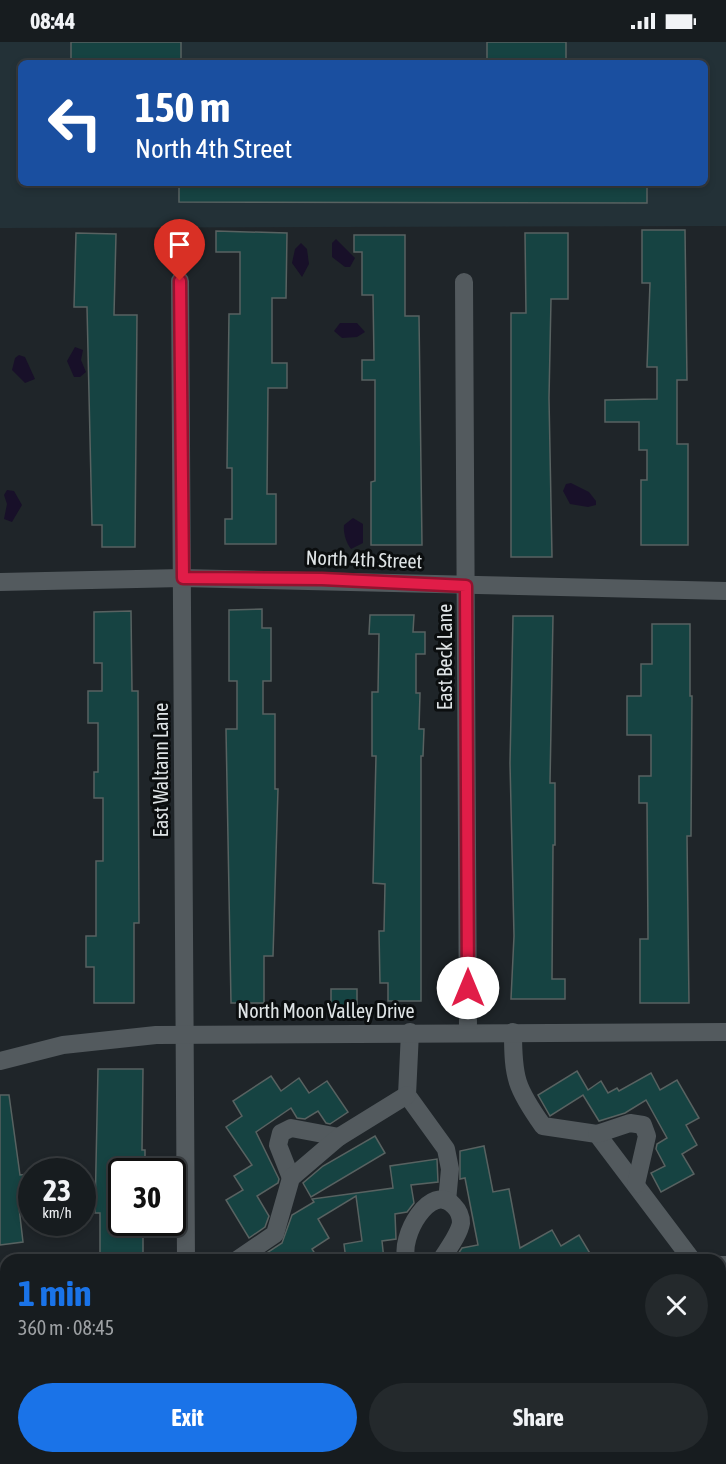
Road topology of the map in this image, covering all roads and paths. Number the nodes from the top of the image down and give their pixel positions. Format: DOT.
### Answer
graph roads {
  1 [pos="180,281"];
  2 [pos="464,282"];
  3 [pos="183,578"];
  4 [pos="0,582"];
  5 [pos="466,586"];
  6 [pos="726,591"];
  7 [pos="410,1032"];
  8 [pos="468,1032"];
  9 [pos="513,1032"];
  10 [pos="726,1032"];
  11 [pos="184,1034"];
  12 [pos="0,1061"];
  13 [pos="407,1095"];
  14 [pos="597,1134"];
  15 [pos="339,1137"];
  16 [pos="291,1178"];
  17 [pos="636,1184"];
  18 [pos="447,1201"];
  19 [pos="186,1254"];
  20 [pos="246,1254"];
  21 [pos="404,1254"];
  22 [pos="444,1254"];
  23 [pos="688,1254"];
  1 -- 3 [label="street, East Waltann Lane"];
  2 -- 5 [label="street, East Beck Lane"];
  3 -- 4 [label="street, North 4th Street"];
  3 -- 5 [label="street, North 4th Street"];
  3 -- 11 [label="street, East Waltann Lane"];
  5 -- 6 [label="street, North 4th Street"];
  5 -- 8 [label="street, East Beck Lane"];
  7 -- 8 [label="street, North Moon Valley Drive"];
  7 -- 11 [label="street, North Moon Valley Drive"];
  7 -- 13 [label="street"];
  8 -- 9 [label="street, North Moon Valley Drive"];
  9 -- 10 [label="street, North Moon Valley Drive"];
  9 -- 14 [label="street"];
  11 -- 12 [label="street, North Moon Valley Drive"];
  11 -- 19 [label="street, East Waltann Lane"];
  13 -- 15 [label="street"];
  13 -- 18 [label="street"];
  14 -- 17 [label="street"];
  14 -- 17 [label="street"];
  15 -- 16 [label="street"];
  15 -- 16 [label="street"];
  16 -- 20 [label="street"];
  17 -- 23 [label="street"];
  18 -- 21 [label="street"];
  18 -- 22 [label="street"];
}
